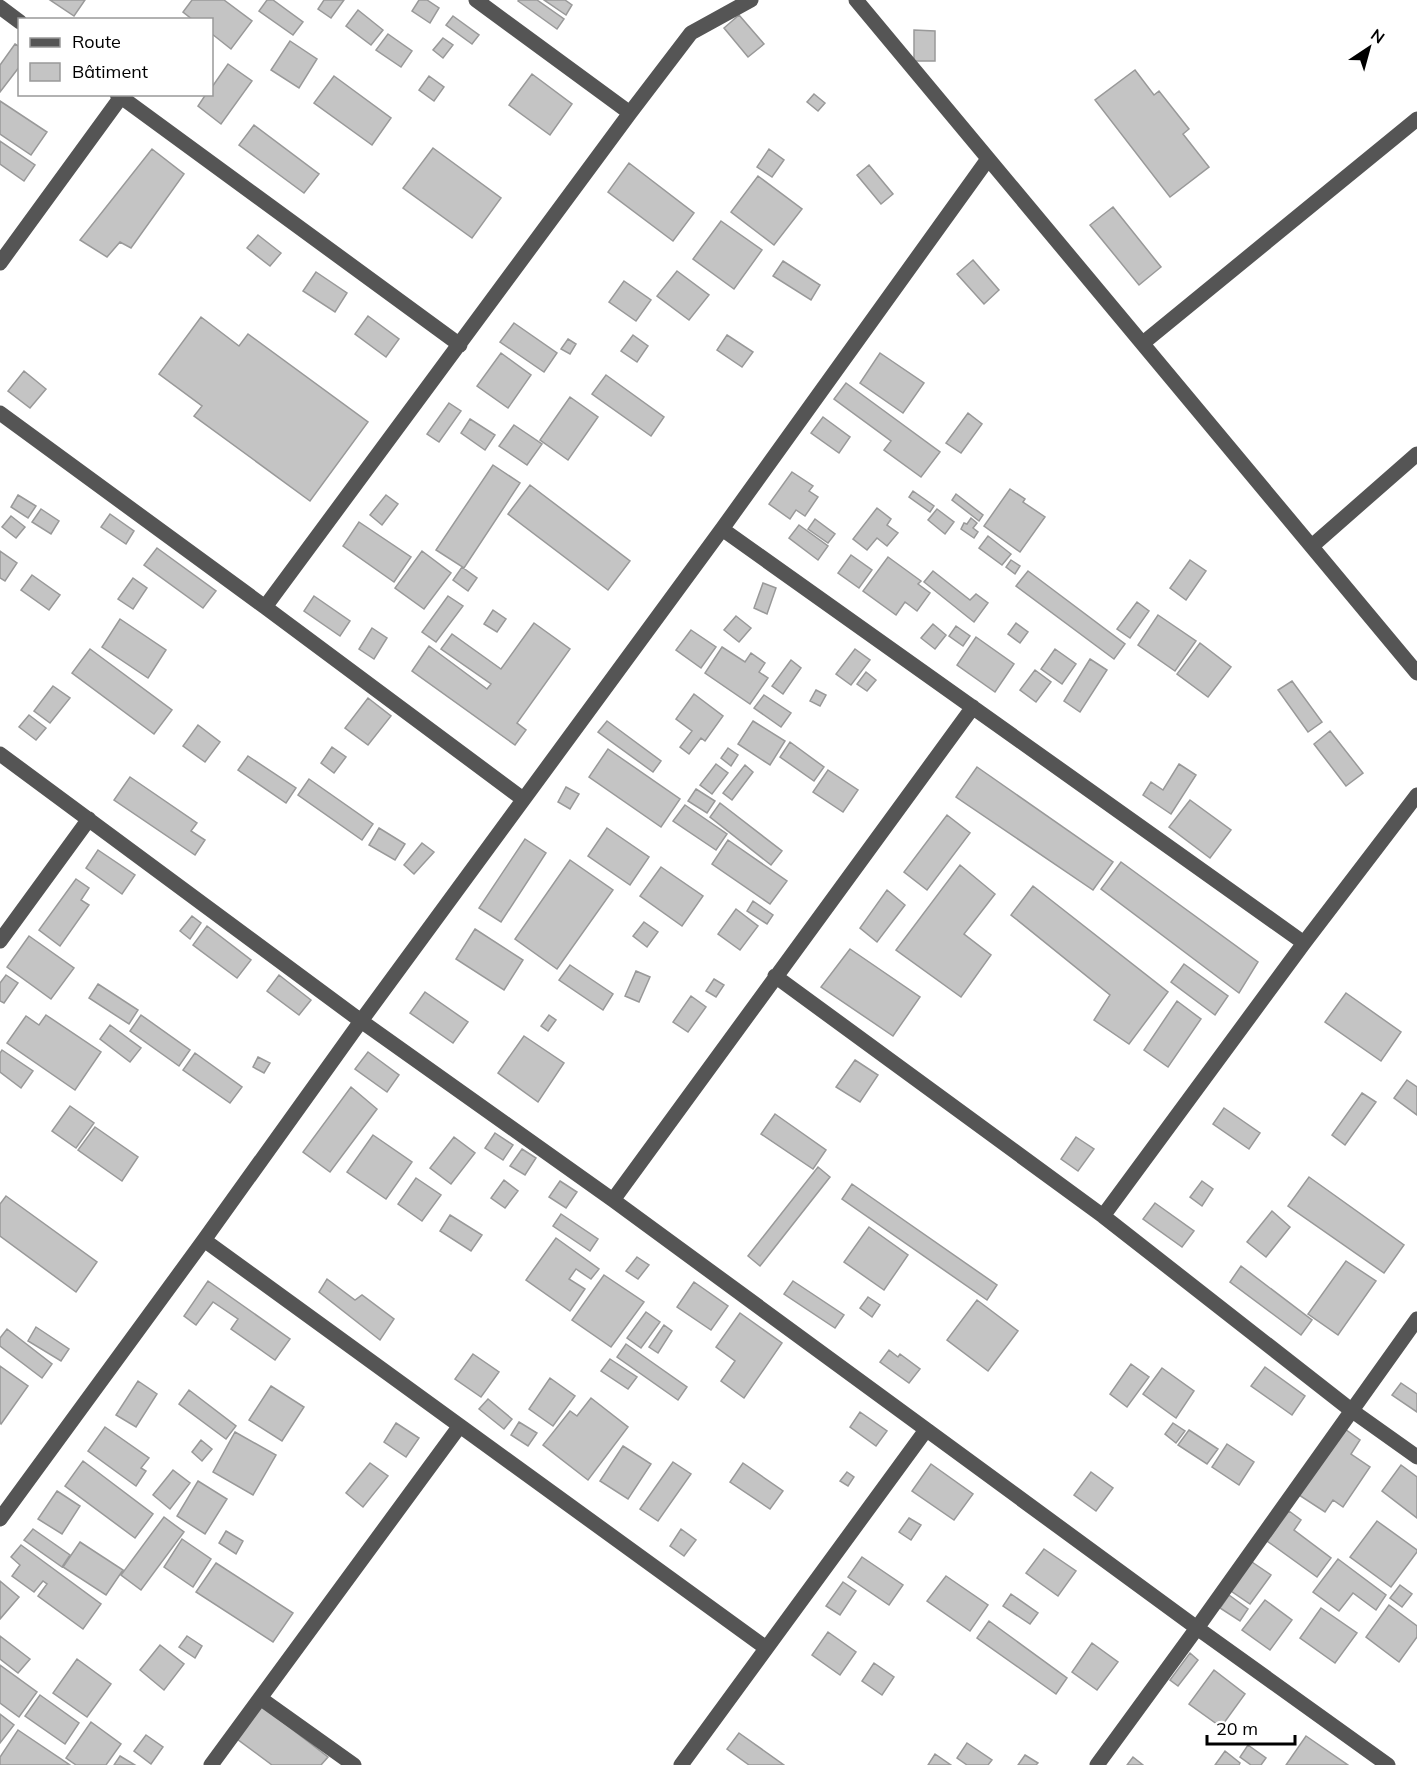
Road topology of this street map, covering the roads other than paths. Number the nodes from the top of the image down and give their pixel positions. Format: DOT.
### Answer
graph roads {
  1 [pos="476,0"];
  2 [pos="751,0"];
  3 [pos="856,0"];
  4 [pos="0,7"];
  5 [pos="18,20"];
  6 [pos="119,96"];
  7 [pos="630,113"];
  8 [pos="1417,119"];
  9 [pos="988,159"];
  10 [pos="0,263"];
  11 [pos="1143,343"];
  12 [pos="460,345"];
  13 [pos="0,414"];
  14 [pos="1417,454"];
  15 [pos="722,529"];
  16 [pos="1312,546"];
  17 [pos="265,607"];
  18 [pos="1417,673"];
  19 [pos="973,707"];
  20 [pos="0,754"];
  21 [pos="1417,795"];
  22 [pos="523,799"];
  23 [pos="89,819"];
  24 [pos="0,941"];
  25 [pos="1304,943"];
  26 [pos="775,976"];
  27 [pos="361,1021"];
  28 [pos="613,1200"];
  29 [pos="1103,1216"];
  30 [pos="204,1240"];
  31 [pos="1417,1319"];
  32 [pos="1351,1410"];
  33 [pos="459,1427"];
  34 [pos="926,1430"];
  35 [pos="1417,1457"];
  36 [pos="3,1509"];
  37 [pos="1197,1628"];
  38 [pos="766,1648"];
  39 [pos="260,1698"];
  40 [pos="211,1765"];
  41 [pos="354,1765"];
  42 [pos="681,1765"];
  43 [pos="1097,1765"];
  44 [pos="1388,1765"];
  1 -- 7 [label="street"];
  2 -- 7 [label="street"];
  3 -- 9 [label="street"];
  4 -- 5 [label="street"];
  6 -- 10 [label="street"];
  6 -- 12 [label="street"];
  7 -- 12 [label="street"];
  8 -- 11 [label="street"];
  9 -- 11 [label="street"];
  9 -- 15 [label="street"];
  11 -- 16 [label="street"];
  12 -- 17 [label="street"];
  13 -- 17 [label="street"];
  14 -- 16 [label="street"];
  15 -- 19 [label="street"];
  15 -- 22 [label="street"];
  16 -- 18 [label="street"];
  17 -- 22 [label="street"];
  19 -- 25 [label="street"];
  19 -- 26 [label="street"];
  20 -- 23 [label="street"];
  21 -- 25 [label="street"];
  22 -- 27 [label="street"];
  23 -- 24 [label="street"];
  23 -- 27 [label="street"];
  25 -- 29 [label="street"];
  26 -- 28 [label="street"];
  26 -- 29 [label="street"];
  27 -- 28 [label="street"];
  27 -- 30 [label="street"];
  28 -- 34 [label="street"];
  29 -- 32 [label="street"];
  30 -- 33 [label="street"];
  30 -- 36 [label="street"];
  31 -- 32 [label="street"];
  32 -- 35 [label="street"];
  32 -- 37 [label="street"];
  33 -- 38 [label="street"];
  33 -- 39 [label="street"];
  34 -- 37 [label="street"];
  34 -- 38 [label="street"];
  37 -- 43 [label="street"];
  37 -- 44 [label="street"];
  38 -- 42 [label="street"];
  39 -- 40 [label="street"];
  39 -- 41 [label="street"];
}
